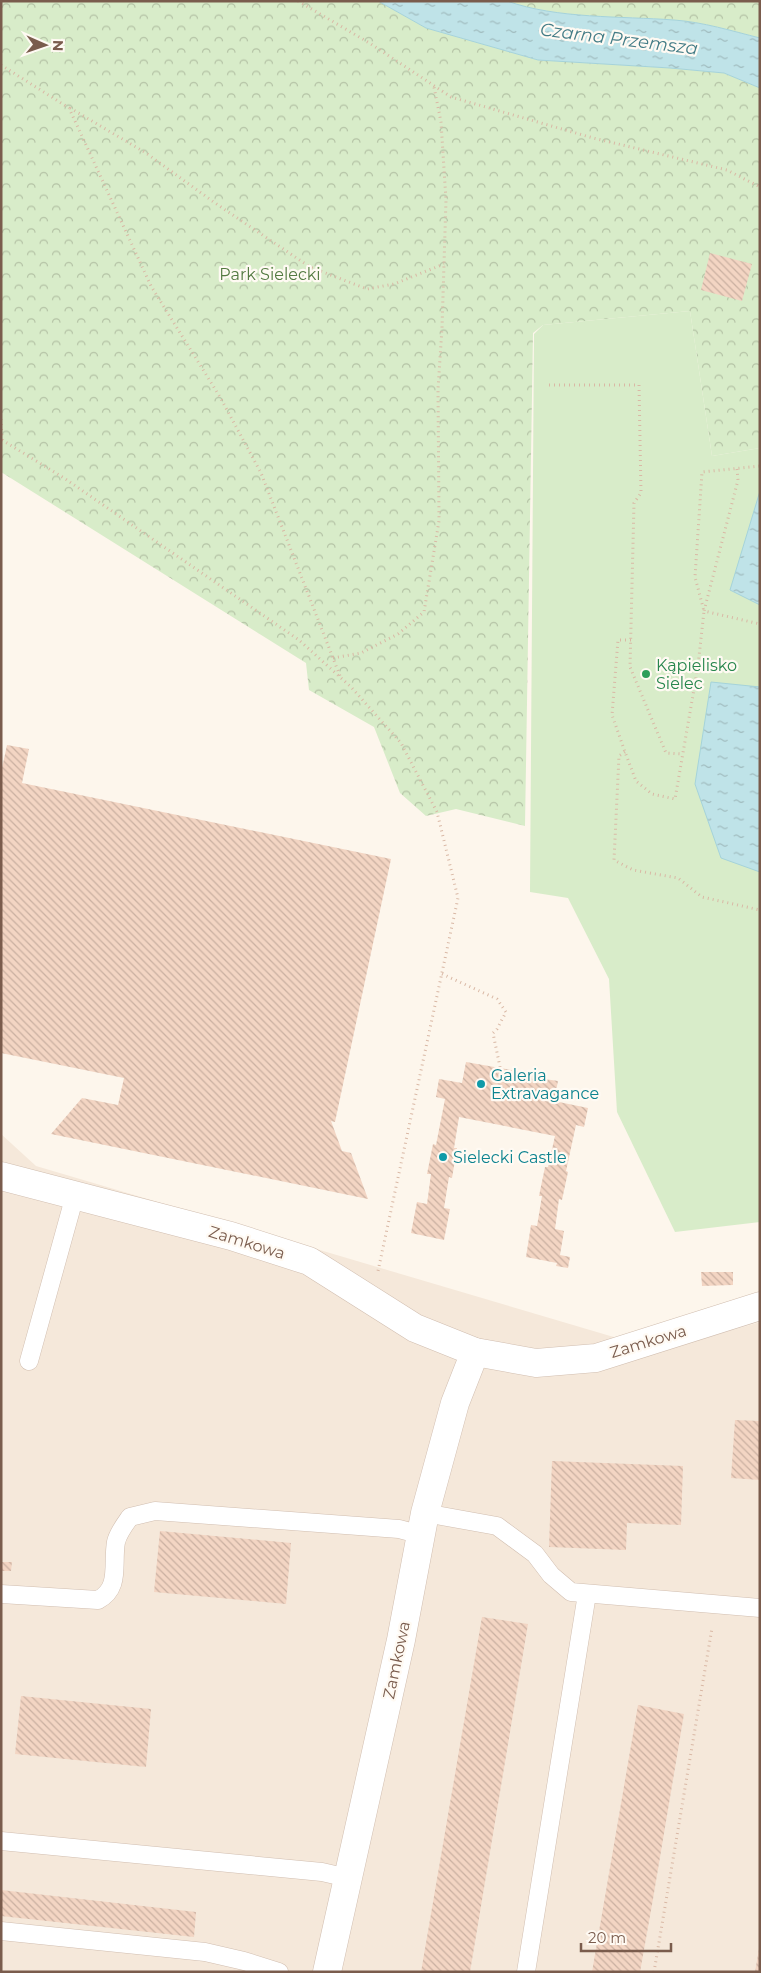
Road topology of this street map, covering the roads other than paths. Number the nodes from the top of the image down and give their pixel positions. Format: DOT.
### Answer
graph roads {
  1 [pos="1,1176"];
  2 [pos="76,1195"];
  3 [pos="760,1306"];
  4 [pos="475,1352"];
  5 [pos="29,1361"];
  6 [pos="424,1524"];
  7 [pos="1,1594"];
  8 [pos="587,1594"];
  9 [pos="760,1608"];
  10 [pos="1,1841"];
  11 [pos="348,1878"];
  12 [pos="1,1931"];
  13 [pos="279,1972"];
  14 [pos="327,1972"];
  15 [pos="526,1972"];
  1 -- 2 [label="street, Zamkowa"];
  2 -- 4 [label="street, Zamkowa"];
  2 -- 5 [label="lane"];
  3 -- 4 [label="street, Zamkowa"];
  4 -- 6 [label="street, Zamkowa"];
  6 -- 7 [label="lane"];
  6 -- 8 [label="lane"];
  6 -- 11 [label="street, Zamkowa"];
  8 -- 9 [label="lane"];
  8 -- 15 [label="lane"];
  10 -- 11 [label="lane"];
  11 -- 14 [label="street, Zamkowa"];
  12 -- 13 [label="lane"];
}
